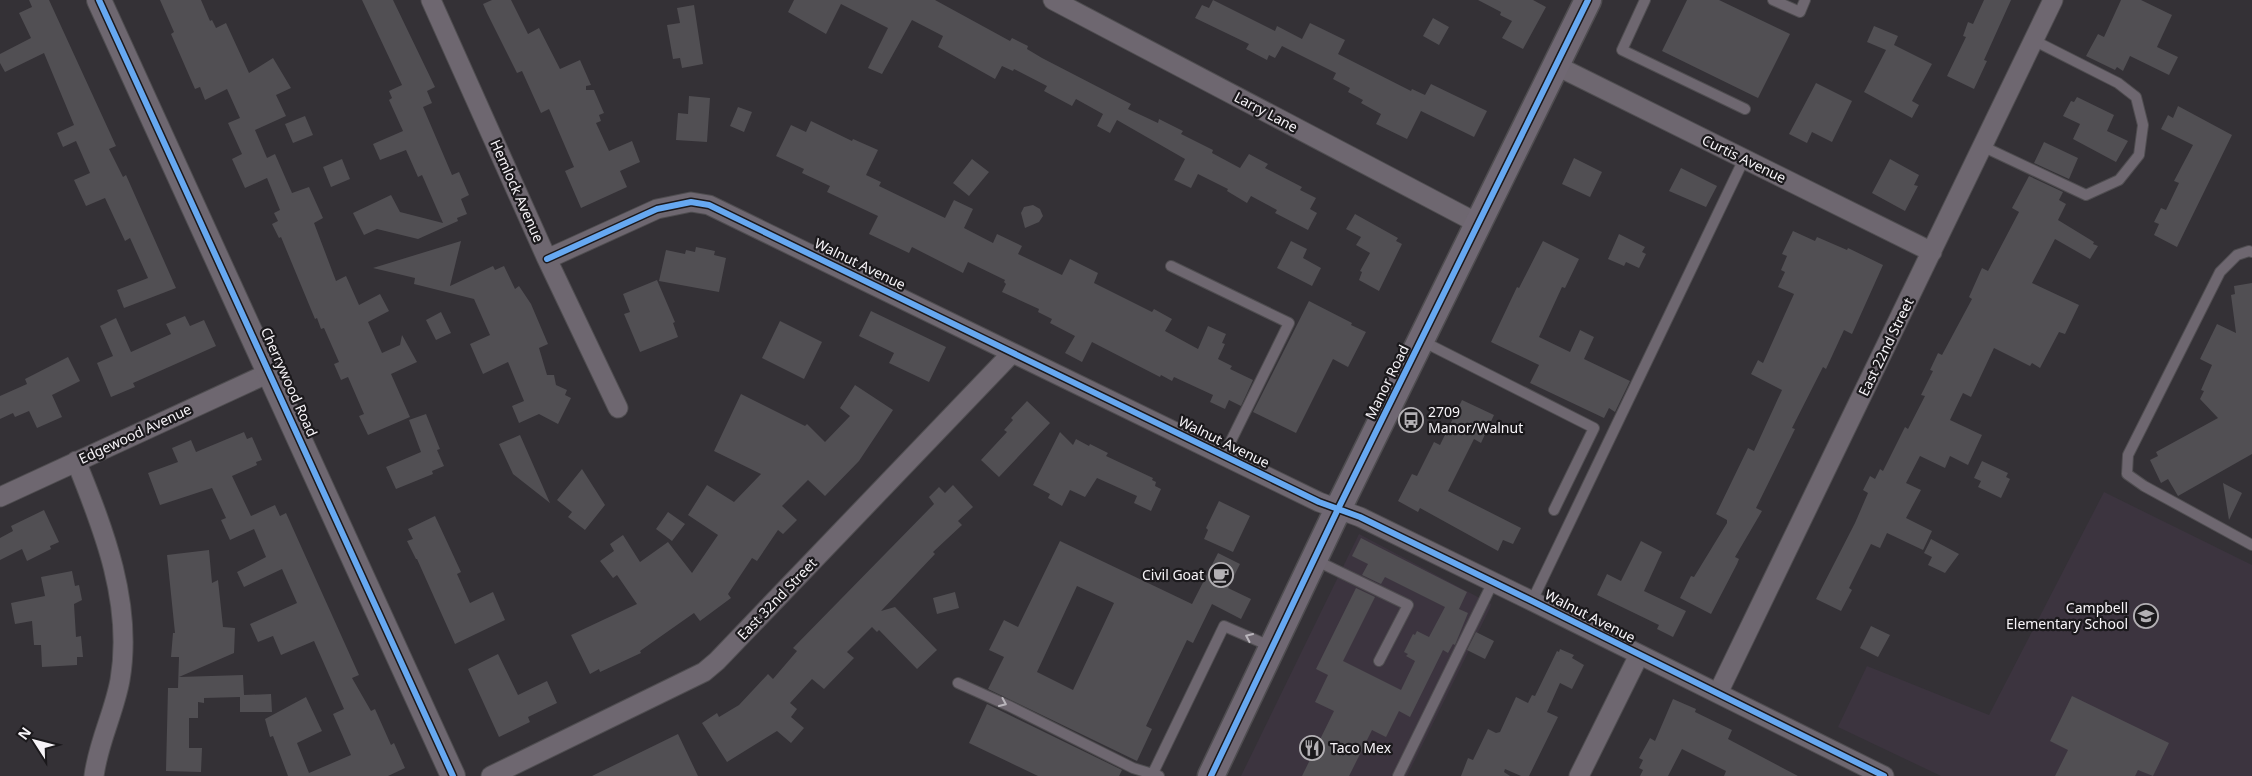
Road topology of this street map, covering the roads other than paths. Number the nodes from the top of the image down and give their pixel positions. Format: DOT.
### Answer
graph roads {
  1 [pos="100,0"];
  2 [pos="431,0"];
  3 [pos="1053,0"];
  4 [pos="1588,0"];
  5 [pos="1646,0"];
  6 [pos="1773,0"];
  7 [pos="1805,0"];
  8 [pos="2054,0"];
  9 [pos="2033,40"];
  10 [pos="1556,66"];
  11 [pos="1745,109"];
  12 [pos="1984,147"];
  13 [pos="1744,159"];
  14 [pos="1479,224"];
  15 [pos="1932,252"];
  16 [pos="2252,252"];
  17 [pos="548,259"];
  18 [pos="1171,266"];
  19 [pos="1421,341"];
  20 [pos="1012,353"];
  21 [pos="270,372"];
  22 [pos="618,408"];
  23 [pos="1224,455"];
  24 [pos="76,461"];
  25 [pos="0,497"];
  26 [pos="1338,509"];
  27 [pos="1554,510"];
  28 [pos="2252,545"];
  29 [pos="1314,560"];
  30 [pos="1492,582"];
  31 [pos="1532,601"];
  32 [pos="1273,647"];
  33 [pos="1639,655"];
  34 [pos="1379,661"];
  35 [pos="958,683"];
  36 [pos="1718,693"];
  37 [pos="1156,774"];
  38 [pos="94,776"];
  39 [pos="453,776"];
  40 [pos="492,776"];
  41 [pos="1211,776"];
  42 [pos="1398,776"];
  43 [pos="1579,776"];
  44 [pos="1884,776"];
  1 -- 21 [label="street, Cherrywood Road"];
  2 -- 17 [label="street, Hemlock Avenue"];
  3 -- 14 [label="street, Larry Lane"];
  4 -- 10 [label="main road, Manor Road"];
  5 -- 11 [label="lane"];
  6 -- 7 [label="lane"];
  8 -- 9 [label="street, East 22nd Street"];
  9 -- 12 [label="street, East 22nd Street"];
  9 -- 12 [label="lane"];
  10 -- 13 [label="street, Curtis Avenue"];
  10 -- 14 [label="main road, Manor Road"];
  12 -- 15 [label="street, East 22nd Street"];
  13 -- 15 [label="street, Curtis Avenue"];
  13 -- 31 [label="lane"];
  14 -- 19 [label="main road, Manor Road"];
  15 -- 36 [label="street, East 22nd Street"];
  16 -- 28 [label="lane"];
  17 -- 20 [label="street, Walnut Avenue"];
  17 -- 22 [label="street, Hemlock Avenue"];
  18 -- 23 [label="lane"];
  19 -- 26 [label="main road, Manor Road"];
  19 -- 27 [label="lane"];
  20 -- 23 [label="street, Walnut Avenue"];
  20 -- 40 [label="street, East 32nd Street"];
  21 -- 24 [label="street, Edgewood Avenue"];
  21 -- 39 [label="street, Cherrywood Road"];
  23 -- 26 [label="street, Walnut Avenue"];
  24 -- 25 [label="street, Edgewood Avenue"];
  24 -- 38 [label="street"];
  26 -- 29 [label="main road, Manor Road"];
  26 -- 30 [label="street, Walnut Avenue"];
  29 -- 32 [label="main road, Manor Road"];
  29 -- 34 [label="lane"];
  30 -- 31 [label="street, Walnut Avenue"];
  30 -- 42 [label="lane"];
  31 -- 33 [label="street, Walnut Avenue"];
  32 -- 37 [label="lane, one-way"];
  32 -- 41 [label="main road, Manor Road"];
  33 -- 36 [label="street, Walnut Avenue"];
  33 -- 43 [label="street"];
  35 -- 37 [label="lane, one-way"];
  36 -- 44 [label="street, Walnut Avenue"];
}
